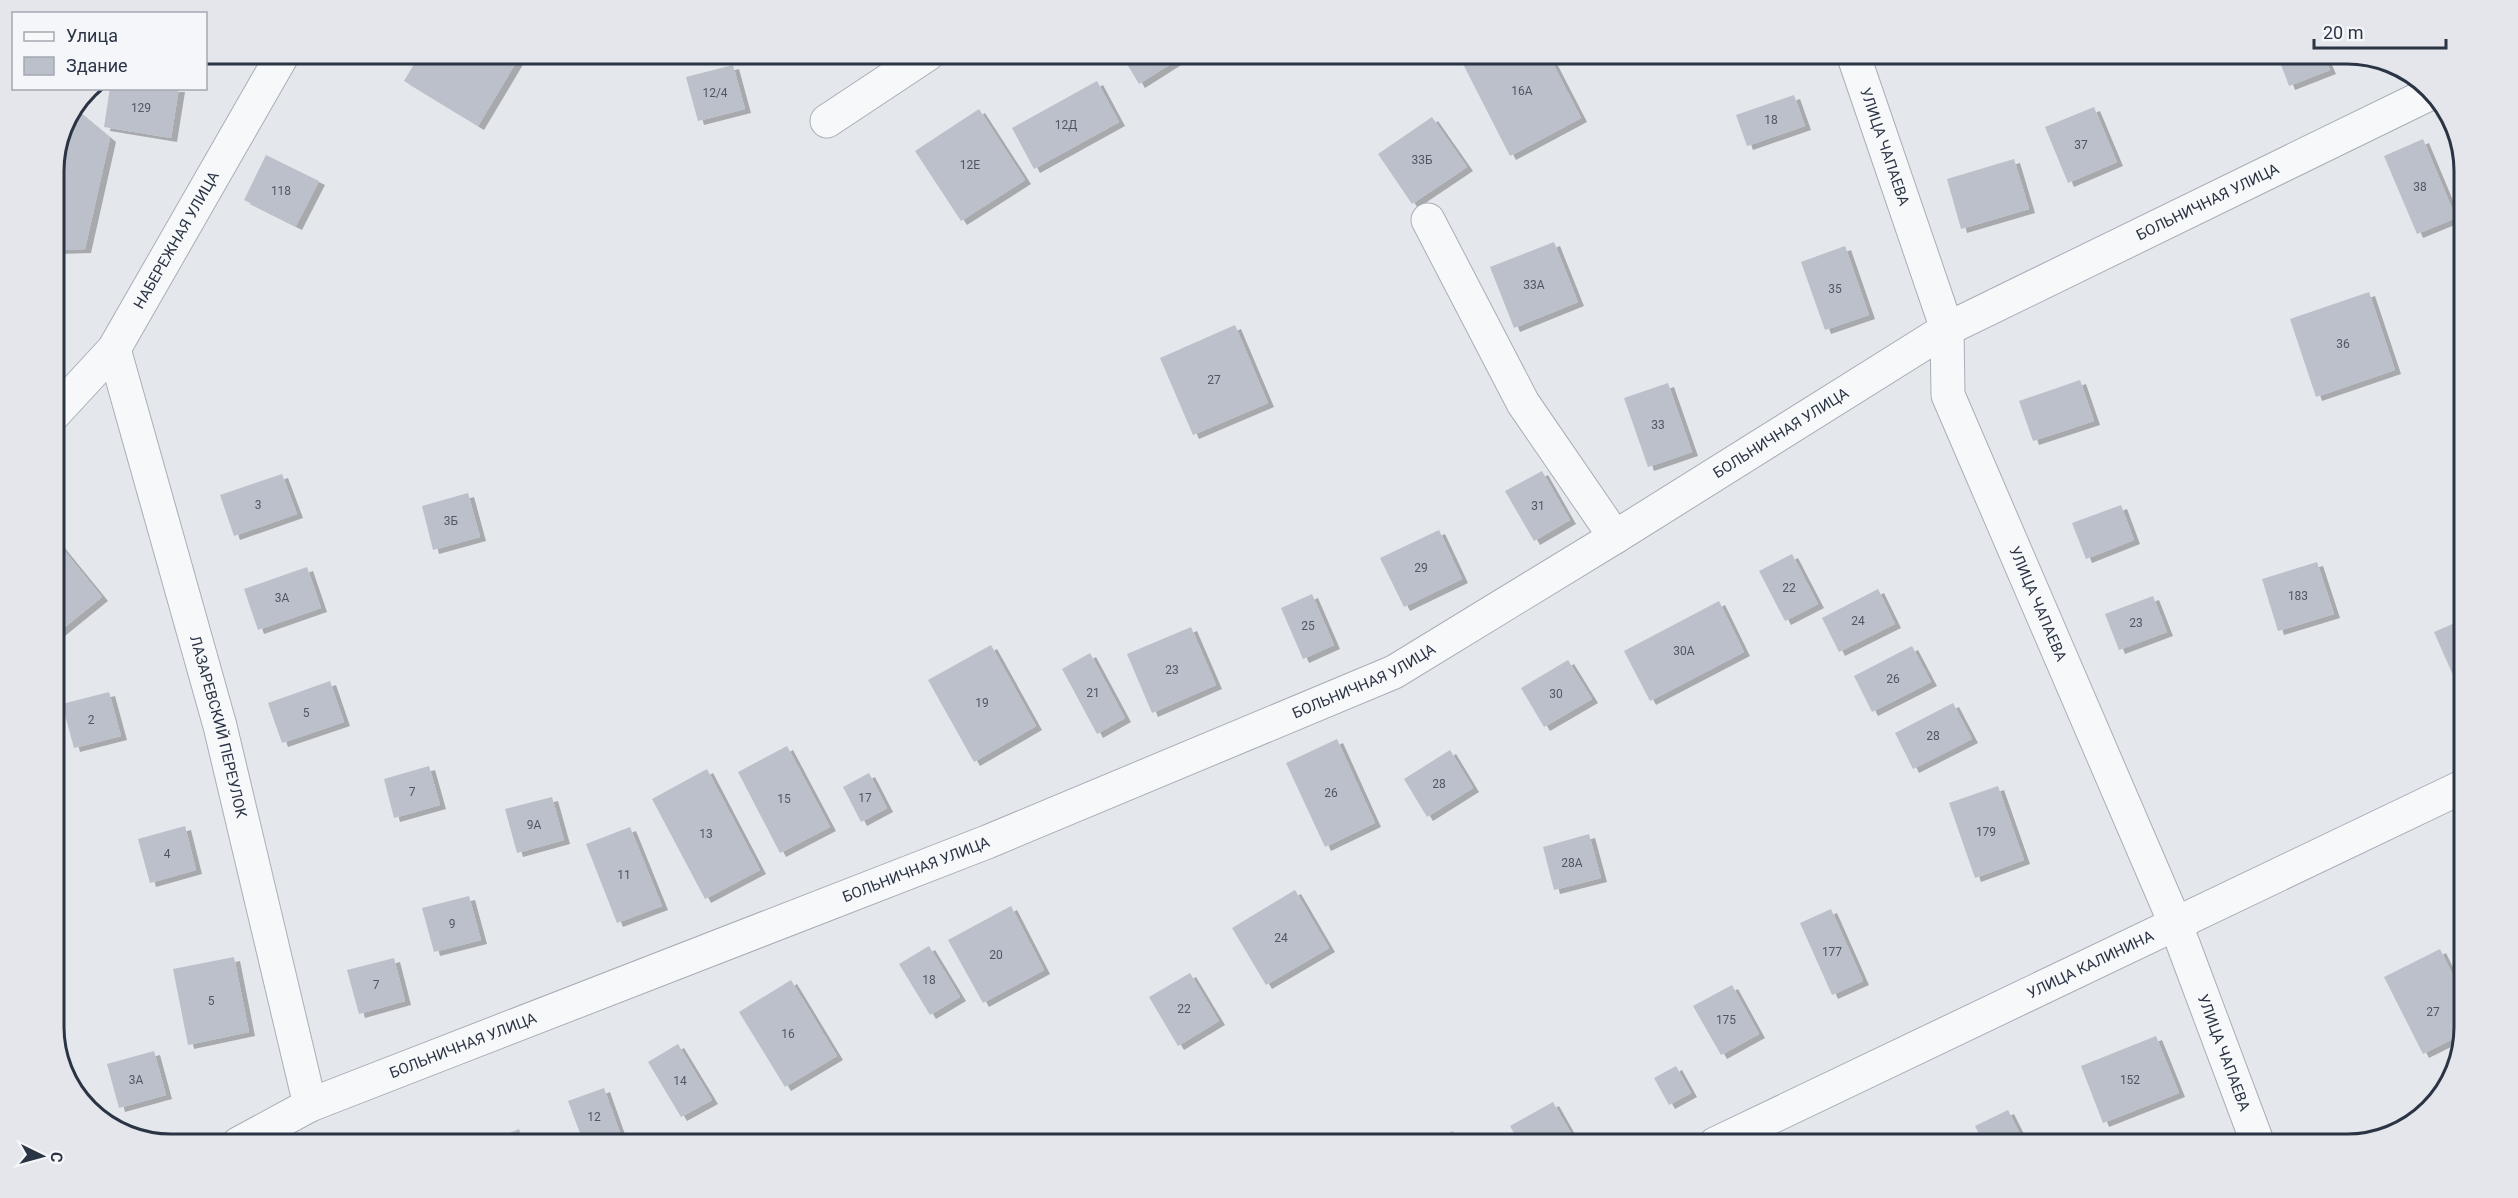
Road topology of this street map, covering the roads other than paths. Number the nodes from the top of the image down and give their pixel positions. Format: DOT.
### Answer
graph roads {
  1 [pos="1856,64"];
  2 [pos="277,65"];
  3 [pos="912,65"];
  4 [pos="2423,97"];
  5 [pos="827,121"];
  6 [pos="1428,220"];
  7 [pos="1947,329"];
  8 [pos="114,349"];
  9 [pos="65,402"];
  10 [pos="1615,537"];
  11 [pos="2454,791"];
  12 [pos="2176,925"];
  13 [pos="310,1105"];
  14 [pos="256,1134"];
  15 [pos="1736,1134"];
  16 [pos="2254,1134"];
  1 -- 7 [label="street, УЛИЦА ЧАПАЕВА"];
  2 -- 8 [label="street, НАБЕРЕЖНАЯ УЛИЦА"];
  3 -- 5 [label="street"];
  4 -- 7 [label="street, БОЛЬНИЧНАЯ УЛИЦА"];
  6 -- 10 [label="street"];
  7 -- 10 [label="street, БОЛЬНИЧНАЯ УЛИЦА"];
  7 -- 12 [label="street, УЛИЦА ЧАПАЕВА"];
  8 -- 9 [label="street, НАБЕРЕЖНАЯ УЛИЦА"];
  8 -- 13 [label="street, ЛАЗАРЕВСКИЙ ПЕРЕУЛОК"];
  10 -- 13 [label="street, БОЛЬНИЧНАЯ УЛИЦА"];
  11 -- 12 [label="street, УЛИЦА КАЛИНИНА"];
  12 -- 15 [label="street, УЛИЦА КАЛИНИНА"];
  12 -- 16 [label="street, УЛИЦА ЧАПАЕВА"];
  13 -- 14 [label="street, БОЛЬНИЧНАЯ УЛИЦА"];
}
